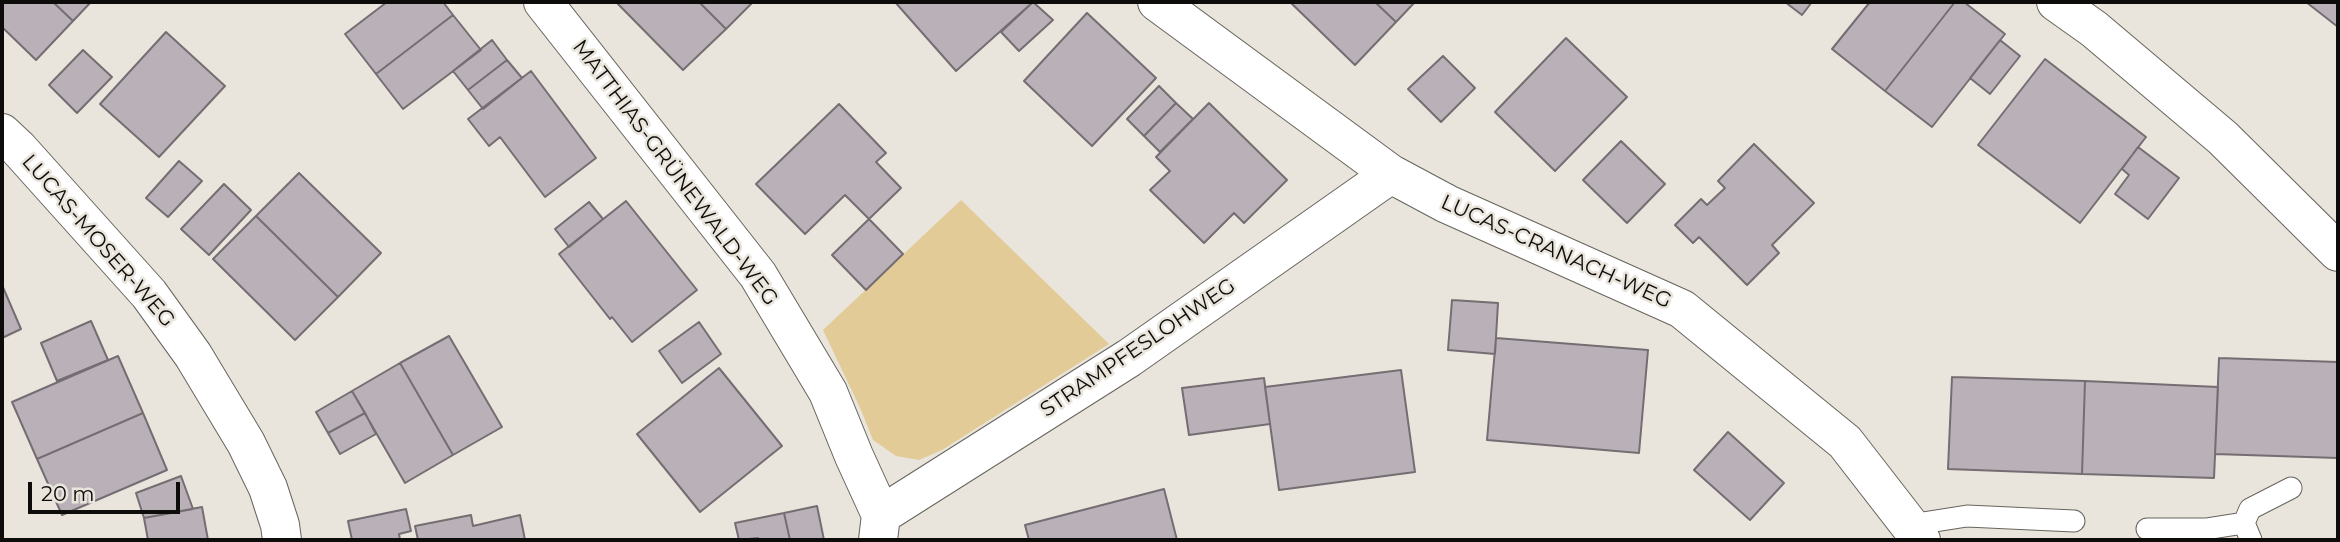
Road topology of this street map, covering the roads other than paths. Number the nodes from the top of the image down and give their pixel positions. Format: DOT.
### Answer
graph roads {
  1 [pos="543,2"];
  2 [pos="1157,2"];
  3 [pos="2056,2"];
  4 [pos="2,133"];
  5 [pos="1391,174"];
  6 [pos="2338,252"];
  7 [pos="2291,488"];
  8 [pos="2074,521"];
  9 [pos="880,527"];
  10 [pos="2147,529"];
  11 [pos="1916,532"];
  12 [pos="2248,532"];
  13 [pos="282,540"];
  1 -- 9 [label="street, MATTHIAS-GRÜNEWALD-WEG"];
  2 -- 5 [label="street, LUCAS-CRANACH-WEG"];
  3 -- 6 [label="street"];
  4 -- 13 [label="street, LUCAS-MOSER-WEG"];
  5 -- 9 [label="street, STRAMPFESLOHWEG"];
  5 -- 11 [label="street, LUCAS-CRANACH-WEG"];
  7 -- 12 [label="lane"];
  8 -- 11 [label="lane"];
  10 -- 12 [label="lane"];
}
